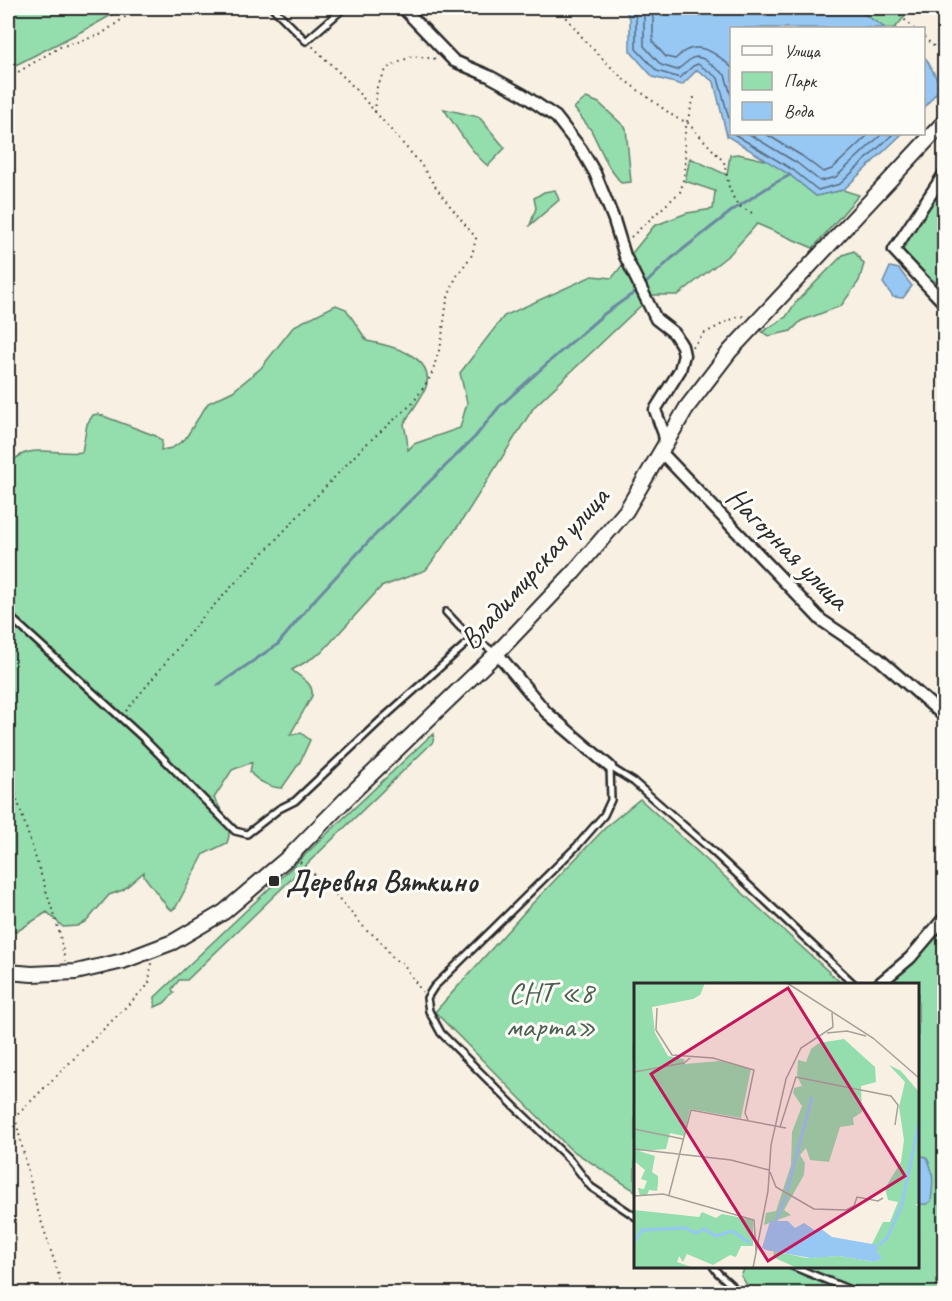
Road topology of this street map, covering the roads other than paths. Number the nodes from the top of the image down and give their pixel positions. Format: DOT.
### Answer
graph roads {
  1 [pos="273,8"];
  2 [pos="344,8"];
  3 [pos="368,8"];
  4 [pos="405,10"];
  5 [pos="945,122"];
  6 [pos="945,174"];
  7 [pos="945,303"];
  8 [pos="663,448"];
  9 [pos="446,612"];
  10 [pos="8,615"];
  11 [pos="474,637"];
  12 [pos="496,654"];
  13 [pos="945,716"];
  14 [pos="610,767"];
  15 [pos="945,918"];
  16 [pos="8,972"];
  17 [pos="853,983"];
  18 [pos="880,983"];
  19 [pos="634,1216"];
  20 [pos="714,1268"];
  21 [pos="797,1268"];
  22 [pos="741,1293"];
  23 [pos="860,1293"];
  1 -- 2 [label="lane"];
  3 -- 4 [label="lane"];
  4 -- 8 [label="street"];
  5 -- 8 [label="street, Владимирская улица"];
  6 -- 7 [label="street"];
  8 -- 12 [label="street, Владимирская улица"];
  8 -- 13 [label="street, Нагорная улица"];
  9 -- 11 [label="lane"];
  10 -- 11 [label="lane"];
  11 -- 12 [label="lane"];
  12 -- 14 [label="street"];
  12 -- 16 [label="street, Владимирская улица"];
  14 -- 17 [label="lane"];
  14 -- 19 [label="lane"];
  15 -- 18 [label="street"];
  20 -- 22 [label="lane"];
  21 -- 23 [label="lane"];
}
